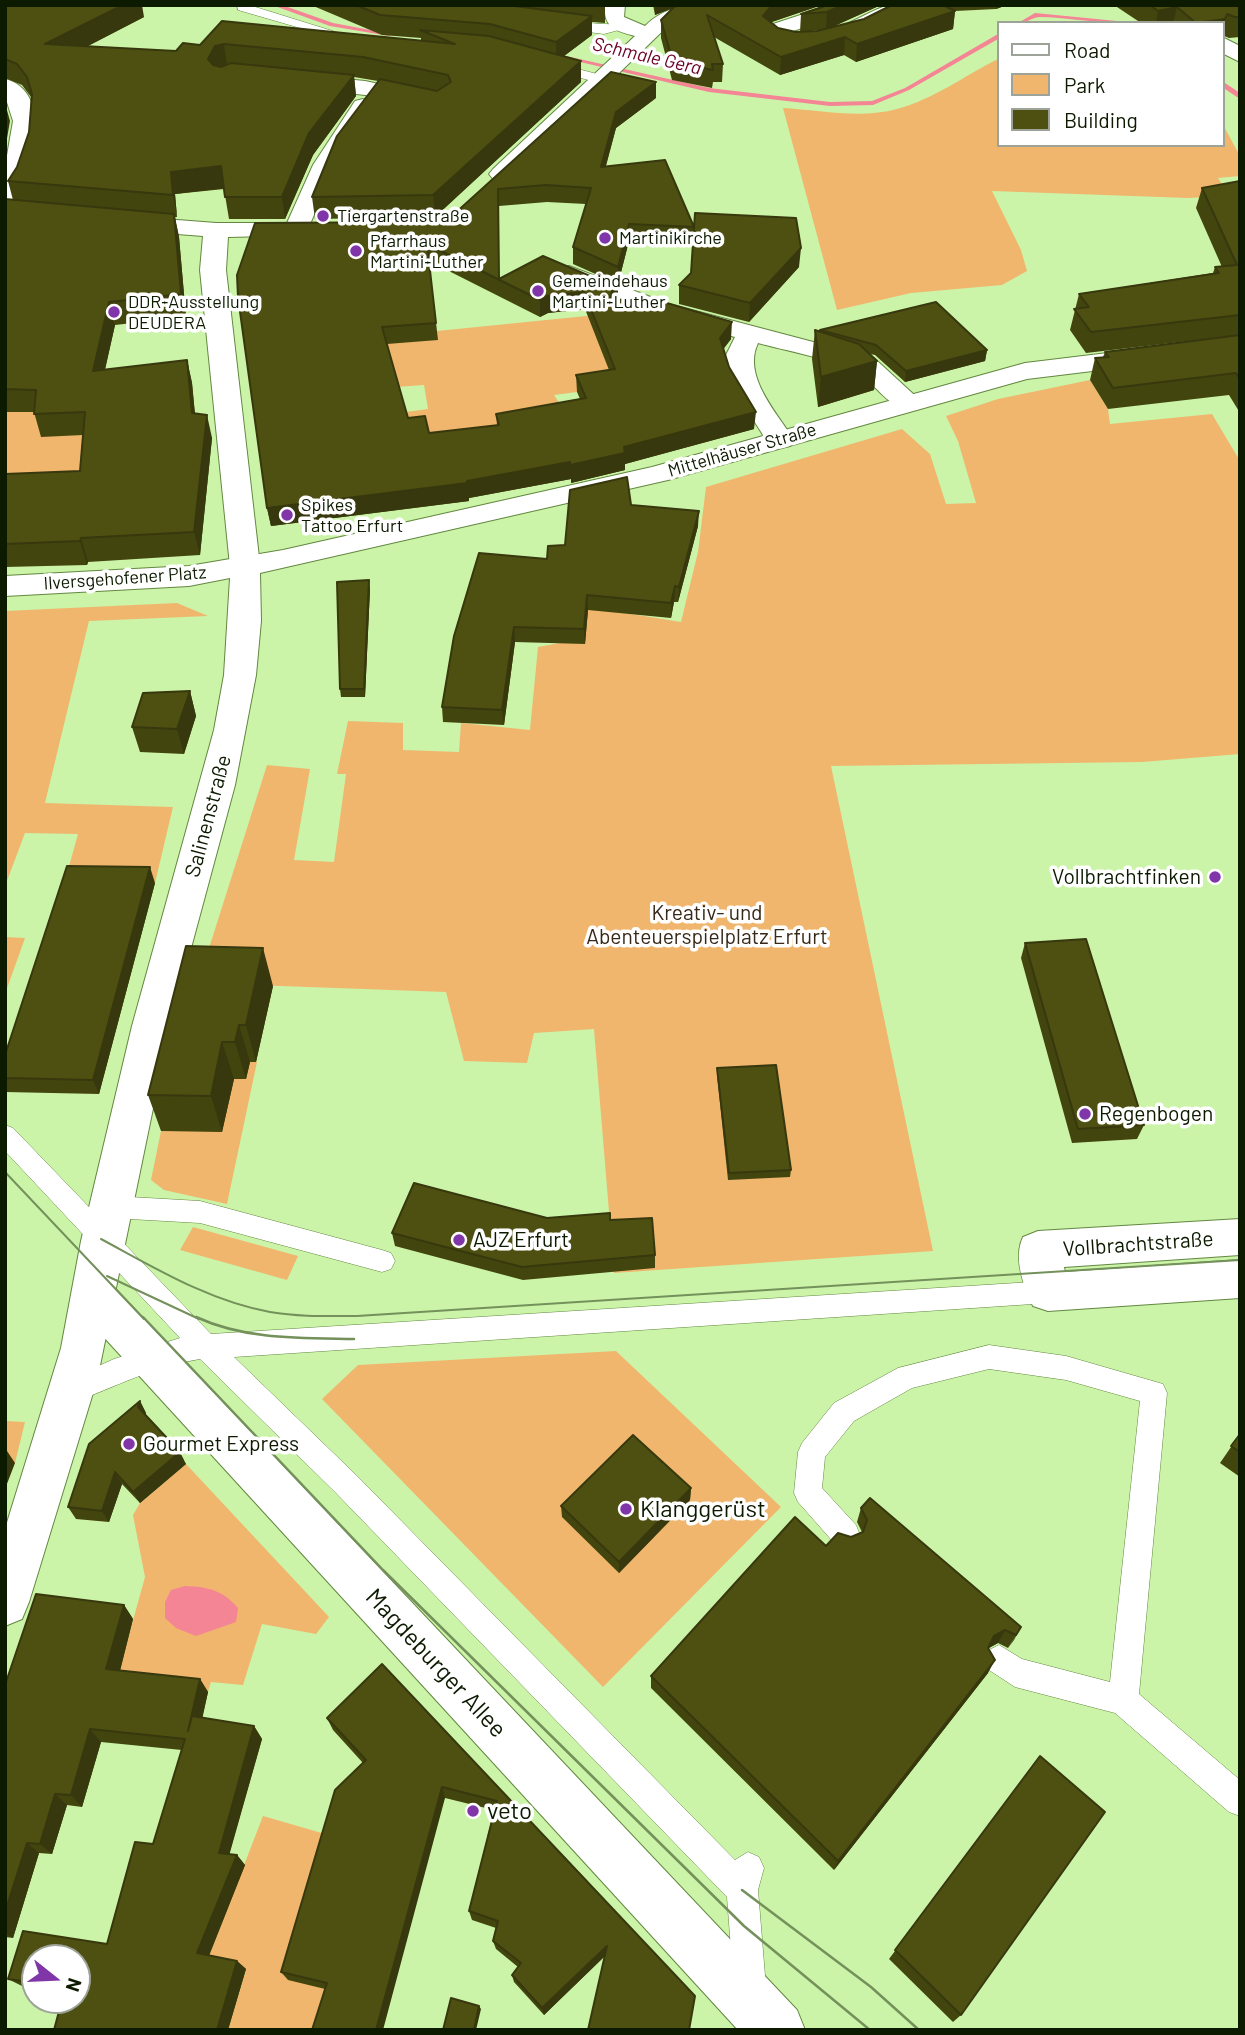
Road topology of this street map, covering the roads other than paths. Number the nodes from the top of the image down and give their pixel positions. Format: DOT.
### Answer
graph roads {
  1 [pos="615,5"];
  2 [pos="704,5"];
  3 [pos="853,5"];
  4 [pos="900,5"];
  5 [pos="242,6"];
  6 [pos="551,24"];
  7 [pos="624,27"];
  8 [pos="648,33"];
  9 [pos="367,40"];
  10 [pos="1224,44"];
  11 [pos="1240,56"];
  12 [pos="541,64"];
  13 [pos="604,78"];
  14 [pos="283,80"];
  15 [pos="5,85"];
  16 [pos="375,90"];
  17 [pos="439,103"];
  18 [pos="489,186"];
  19 [pos="10,207"];
  20 [pos="100,220"];
  21 [pos="216,230"];
  22 [pos="296,230"];
  23 [pos="322,230"];
  24 [pos="545,261"];
  25 [pos="748,335"];
  26 [pos="1240,345"];
  27 [pos="909,403"];
  28 [pos="780,439"];
  29 [pos="245,566"];
  30 [pos="5,586"];
  31 [pos="5,1135"];
  32 [pos="107,1223"];
  33 [pos="1240,1237"];
  34 [pos="382,1261"];
  35 [pos="1240,1279"];
  36 [pos="1048,1292"];
  37 [pos="94,1296"];
  38 [pos="205,1346"];
  39 [pos="153,1358"];
  40 [pos="72,1391"];
  41 [pos="846,1535"];
  42 [pos="5,1602"];
  43 [pos="999,1660"];
  44 [pos="1123,1700"];
  45 [pos="1240,1801"];
  46 [pos="759,2021"];
  1 -- 7 [label="street"];
  2 -- 8 [label="street"];
  3 -- 4 [label="street"];
  5 -- 9 [label="lane"];
  6 -- 7 [label="lane"];
  7 -- 8 [label="street"];
  8 -- 13 [label="street"];
  10 -- 11 [label="street"];
  12 -- 13 [label="lane"];
  13 -- 18 [label="street"];
  14 -- 16 [label="street"];
  15 -- 19 [label="street"];
  16 -- 17 [label="street"];
  16 -- 22 [label="street"];
  20 -- 21 [label="street"];
  21 -- 22 [label="street"];
  21 -- 29 [label="street, Salinenstraße"];
  22 -- 23 [label="street"];
  24 -- 25 [label="street"];
  25 -- 27 [label="street"];
  25 -- 28 [label="street"];
  26 -- 27 [label="street, Mittelhäuser Straße"];
  27 -- 28 [label="street, Mittelhäuser Straße"];
  28 -- 29 [label="street, Mittelhäuser Straße"];
  29 -- 30 [label="street, Ilversgehofener Platz"];
  29 -- 32 [label="street, Salinenstraße"];
  31 -- 32 [label="lane"];
  32 -- 34 [label="lane"];
  32 -- 37 [label="street, Salinenstraße"];
  32 -- 38 [label="lane"];
  33 -- 36 [label="street, Vollbrachtstraße"];
  35 -- 36 [label="street"];
  36 -- 38 [label="lane"];
  37 -- 39 [label="street, Magdeburger Allee"];
  37 -- 40 [label="street, Salinenstraße"];
  38 -- 39 [label="lane"];
  38 -- 46 [label="lane"];
  39 -- 40 [label="lane"];
  39 -- 46 [label="street, Magdeburger Allee"];
  40 -- 42 [label="street, Salinenstraße"];
  41 -- 44 [label="lane"];
  43 -- 44 [label="lane"];
  44 -- 45 [label="lane"];
}
